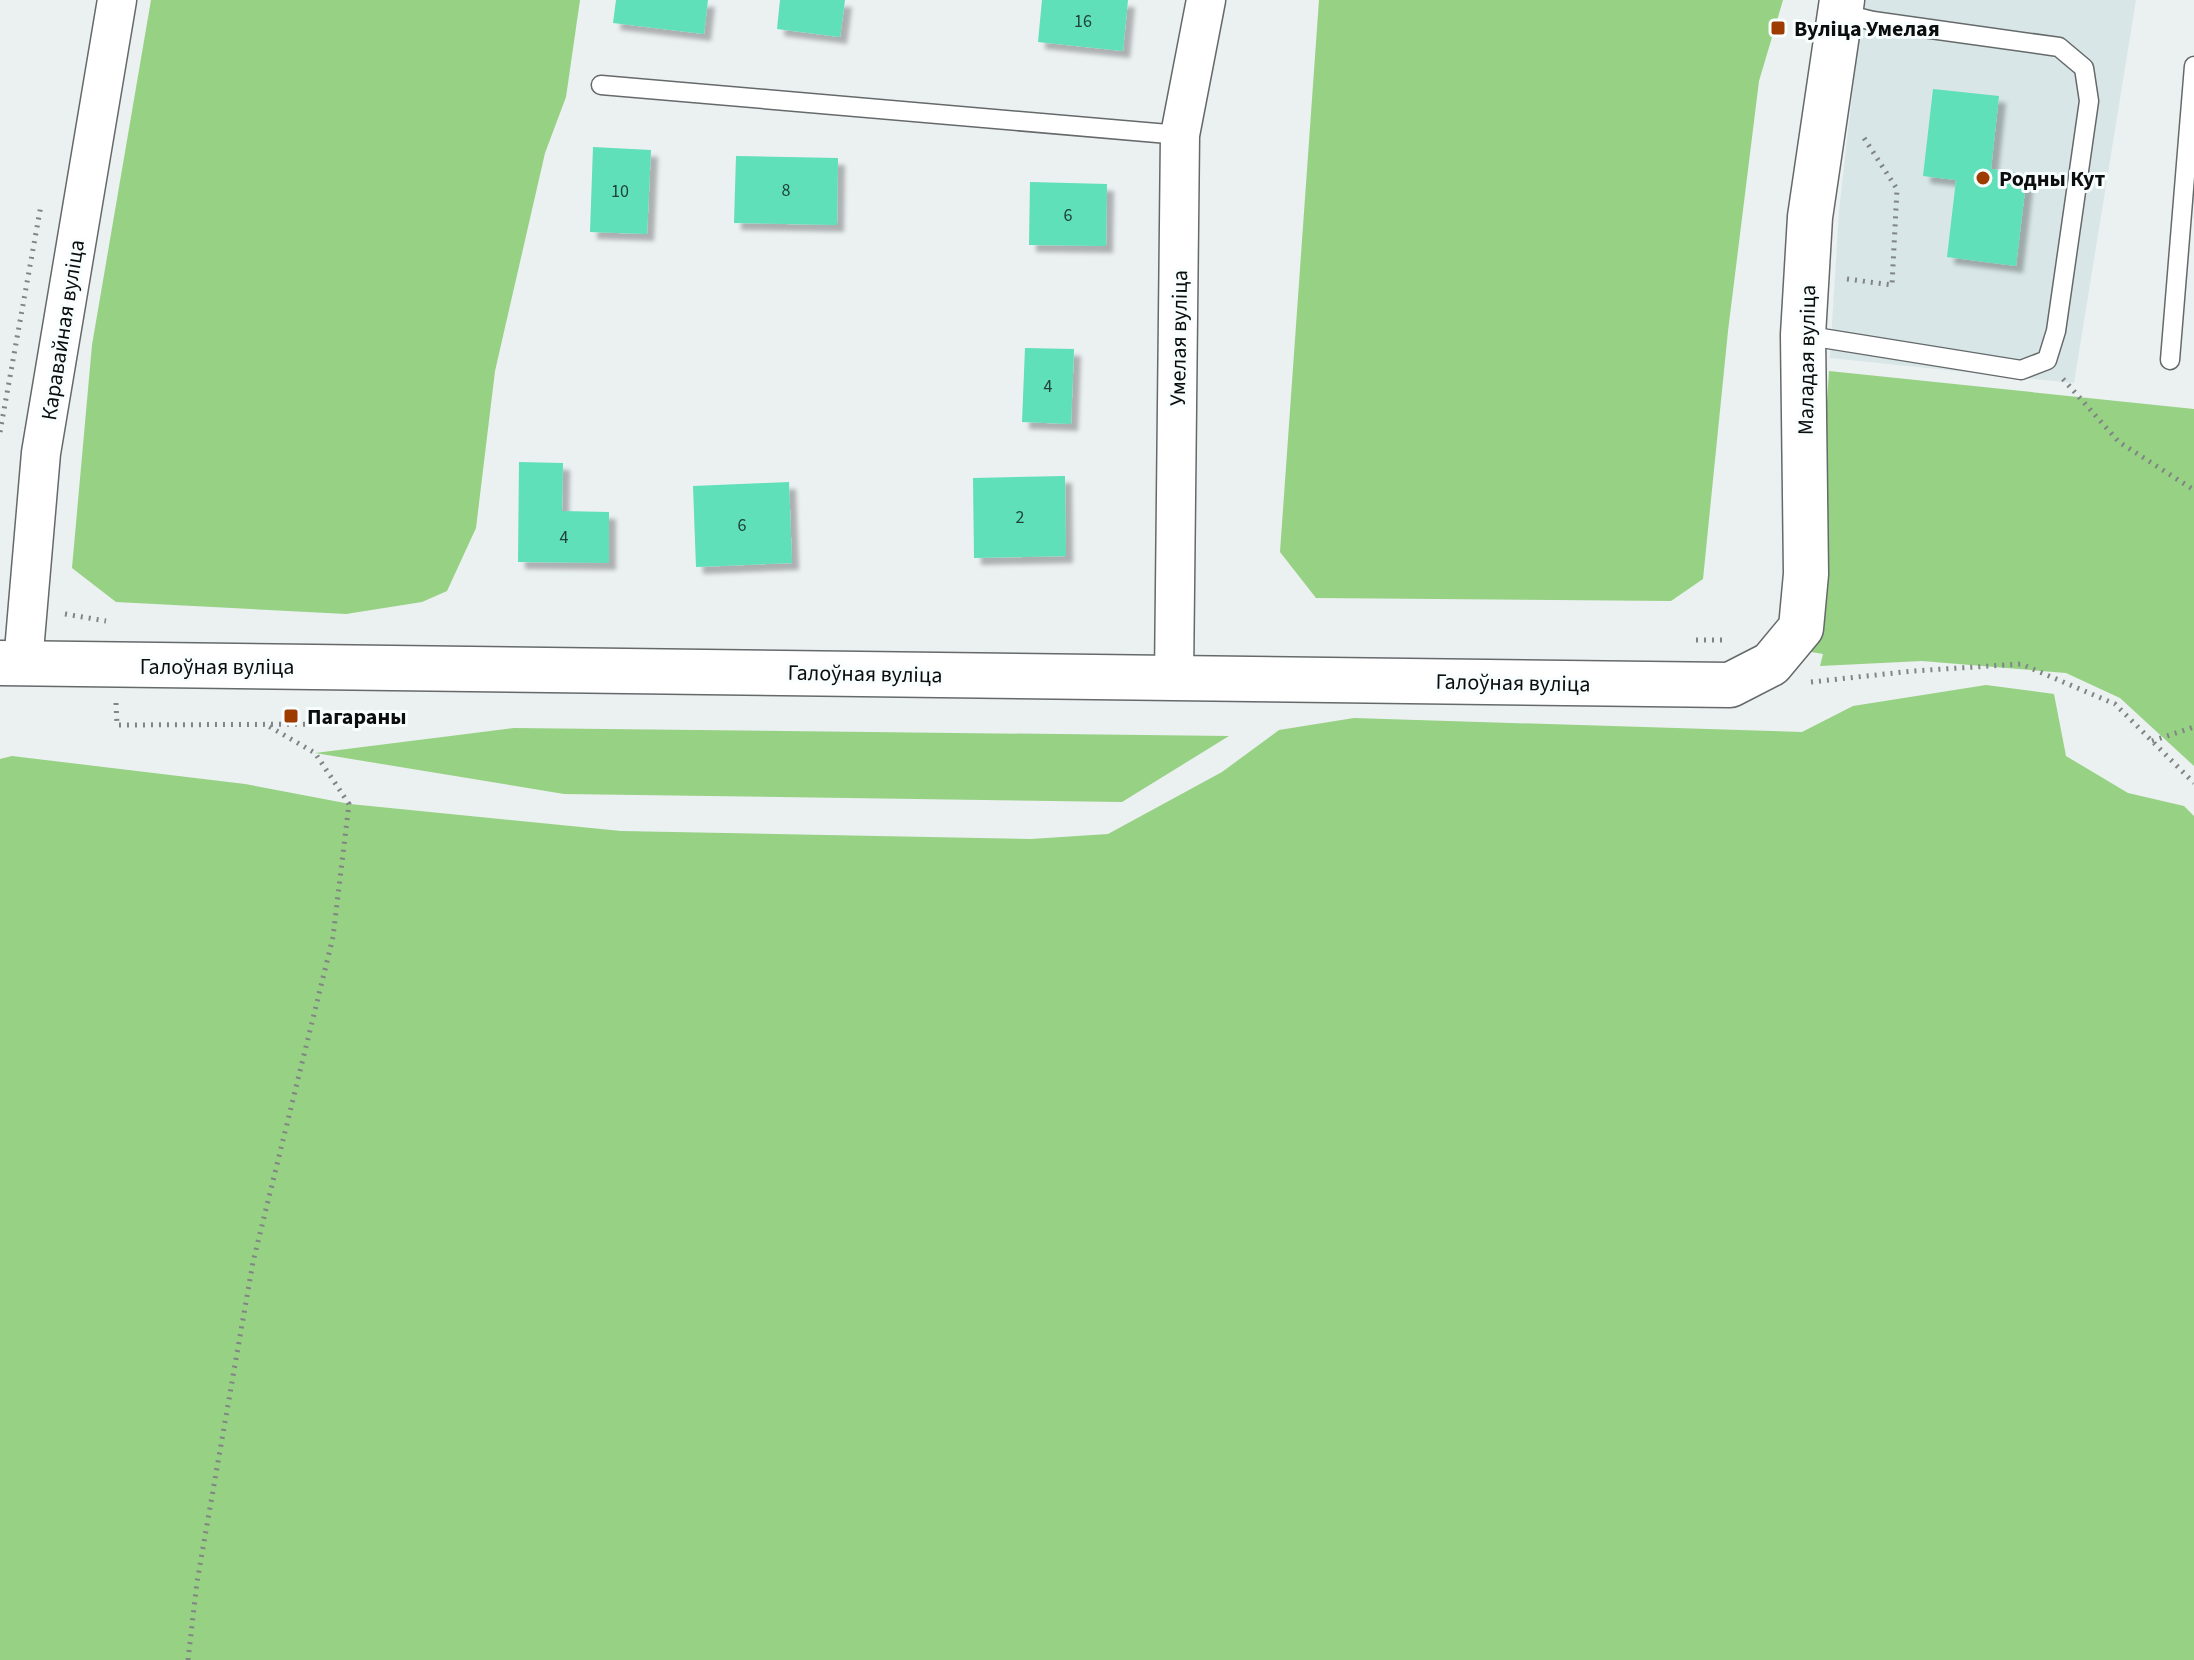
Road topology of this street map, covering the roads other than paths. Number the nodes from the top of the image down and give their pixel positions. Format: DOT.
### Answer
graph roads {
  1 [pos="117,0"];
  2 [pos="1206,0"];
  3 [pos="1841,7"];
  4 [pos="2194,66"];
  5 [pos="601,85"];
  6 [pos="1180,135"];
  7 [pos="1803,335"];
  8 [pos="2170,360"];
  9 [pos="12,663"];
  10 [pos="1174,678"];
  11 [pos="1730,685"];
  1 -- 9 [label="street, Каравайная вуліца"];
  2 -- 6 [label="street, Умелая вуліца"];
  3 -- 7 [label="street, Маладая вуліца"];
  3 -- 7 [label="lane"];
  4 -- 8 [label="lane"];
  5 -- 6 [label="lane"];
  6 -- 10 [label="street, Умелая вуліца"];
  7 -- 11 [label="street, Маладая вуліца"];
  9 -- 10 [label="street, Галоўная вуліца"];
  10 -- 11 [label="street, Галоўная вуліца"];
}
